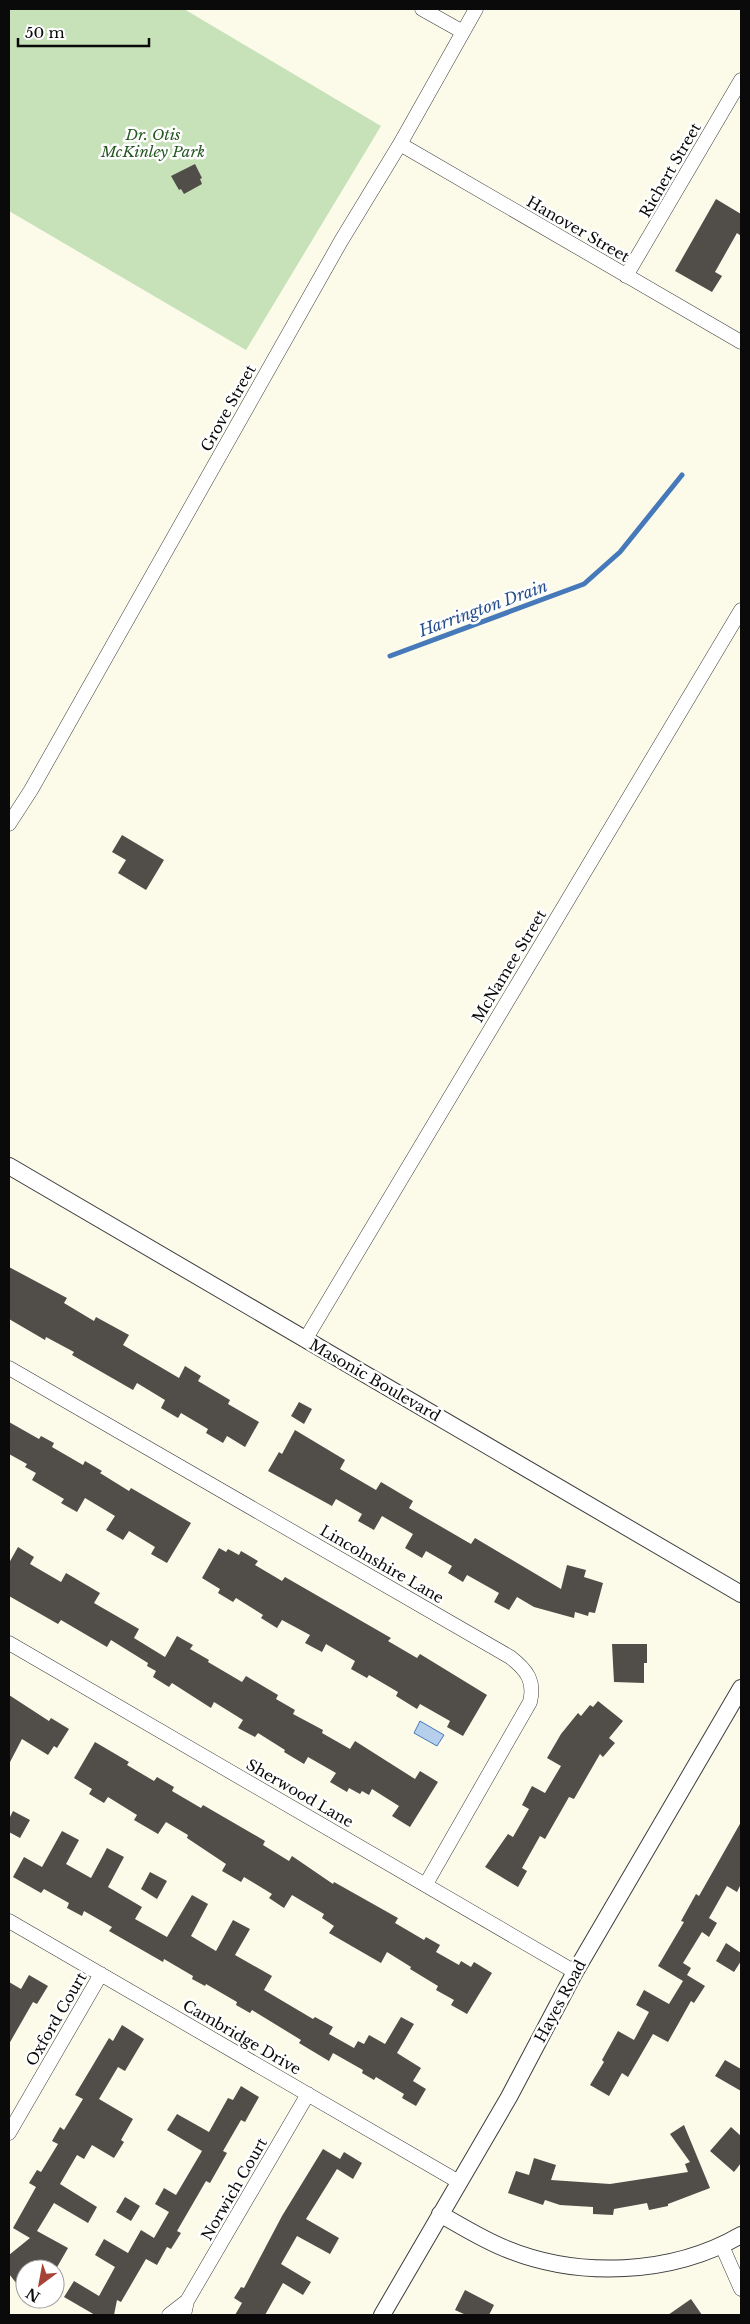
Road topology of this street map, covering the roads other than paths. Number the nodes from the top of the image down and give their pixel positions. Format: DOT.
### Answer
graph roads {
  1 [pos="422,9"];
  2 [pos="476,9"];
  3 [pos="463,32"];
  4 [pos="741,80"];
  5 [pos="400,144"];
  6 [pos="626,276"];
  7 [pos="741,342"];
  8 [pos="741,610"];
  9 [pos="9,824"];
  10 [pos="9,1166"];
  11 [pos="305,1340"];
  12 [pos="9,1368"];
  13 [pos="741,1594"];
  14 [pos="9,1643"];
  15 [pos="741,1688"];
  16 [pos="426,1884"];
  17 [pos="9,1921"];
  18 [pos="575,1972"];
  19 [pos="101,1974"];
  20 [pos="308,2094"];
  21 [pos="9,2132"];
  22 [pos="460,2182"];
  23 [pos="440,2214"];
  24 [pos="741,2235"];
  25 [pos="722,2246"];
  26 [pos="741,2289"];
  27 [pos="187,2301"];
  28 [pos="169,2315"];
  29 [pos="184,2315"];
  30 [pos="382,2315"];
  1 -- 3 [label="street"];
  2 -- 3 [label="street, Grove Street"];
  3 -- 5 [label="street, Grove Street"];
  4 -- 6 [label="street, Richert Street"];
  5 -- 6 [label="street, Hanover Street"];
  5 -- 9 [label="street, Grove Street"];
  6 -- 7 [label="street, Hanover Street"];
  8 -- 11 [label="street, McNamee Street"];
  10 -- 11 [label="street, Masonic Boulevard"];
  11 -- 13 [label="street, Masonic Boulevard"];
  12 -- 16 [label="street, Lincolnshire Lane"];
  14 -- 16 [label="street, Sherwood Lane"];
  15 -- 18 [label="street, Hayes Road"];
  16 -- 18 [label="street, Sherwood Lane"];
  17 -- 19 [label="street, Cambridge Drive"];
  18 -- 22 [label="street, Hayes Road"];
  19 -- 20 [label="street, Cambridge Drive"];
  19 -- 21 [label="street, Oxford Court"];
  20 -- 22 [label="street, Cambridge Drive"];
  20 -- 27 [label="street, Norwich Court"];
  22 -- 23 [label="street, Hayes Road"];
  23 -- 25 [label="street"];
  23 -- 30 [label="street, Hayes Road"];
  24 -- 25 [label="street"];
  25 -- 26 [label="street"];
  27 -- 28 [label="street, Norwich Court"];
  27 -- 29 [label="street, Norwich Court"];
}
